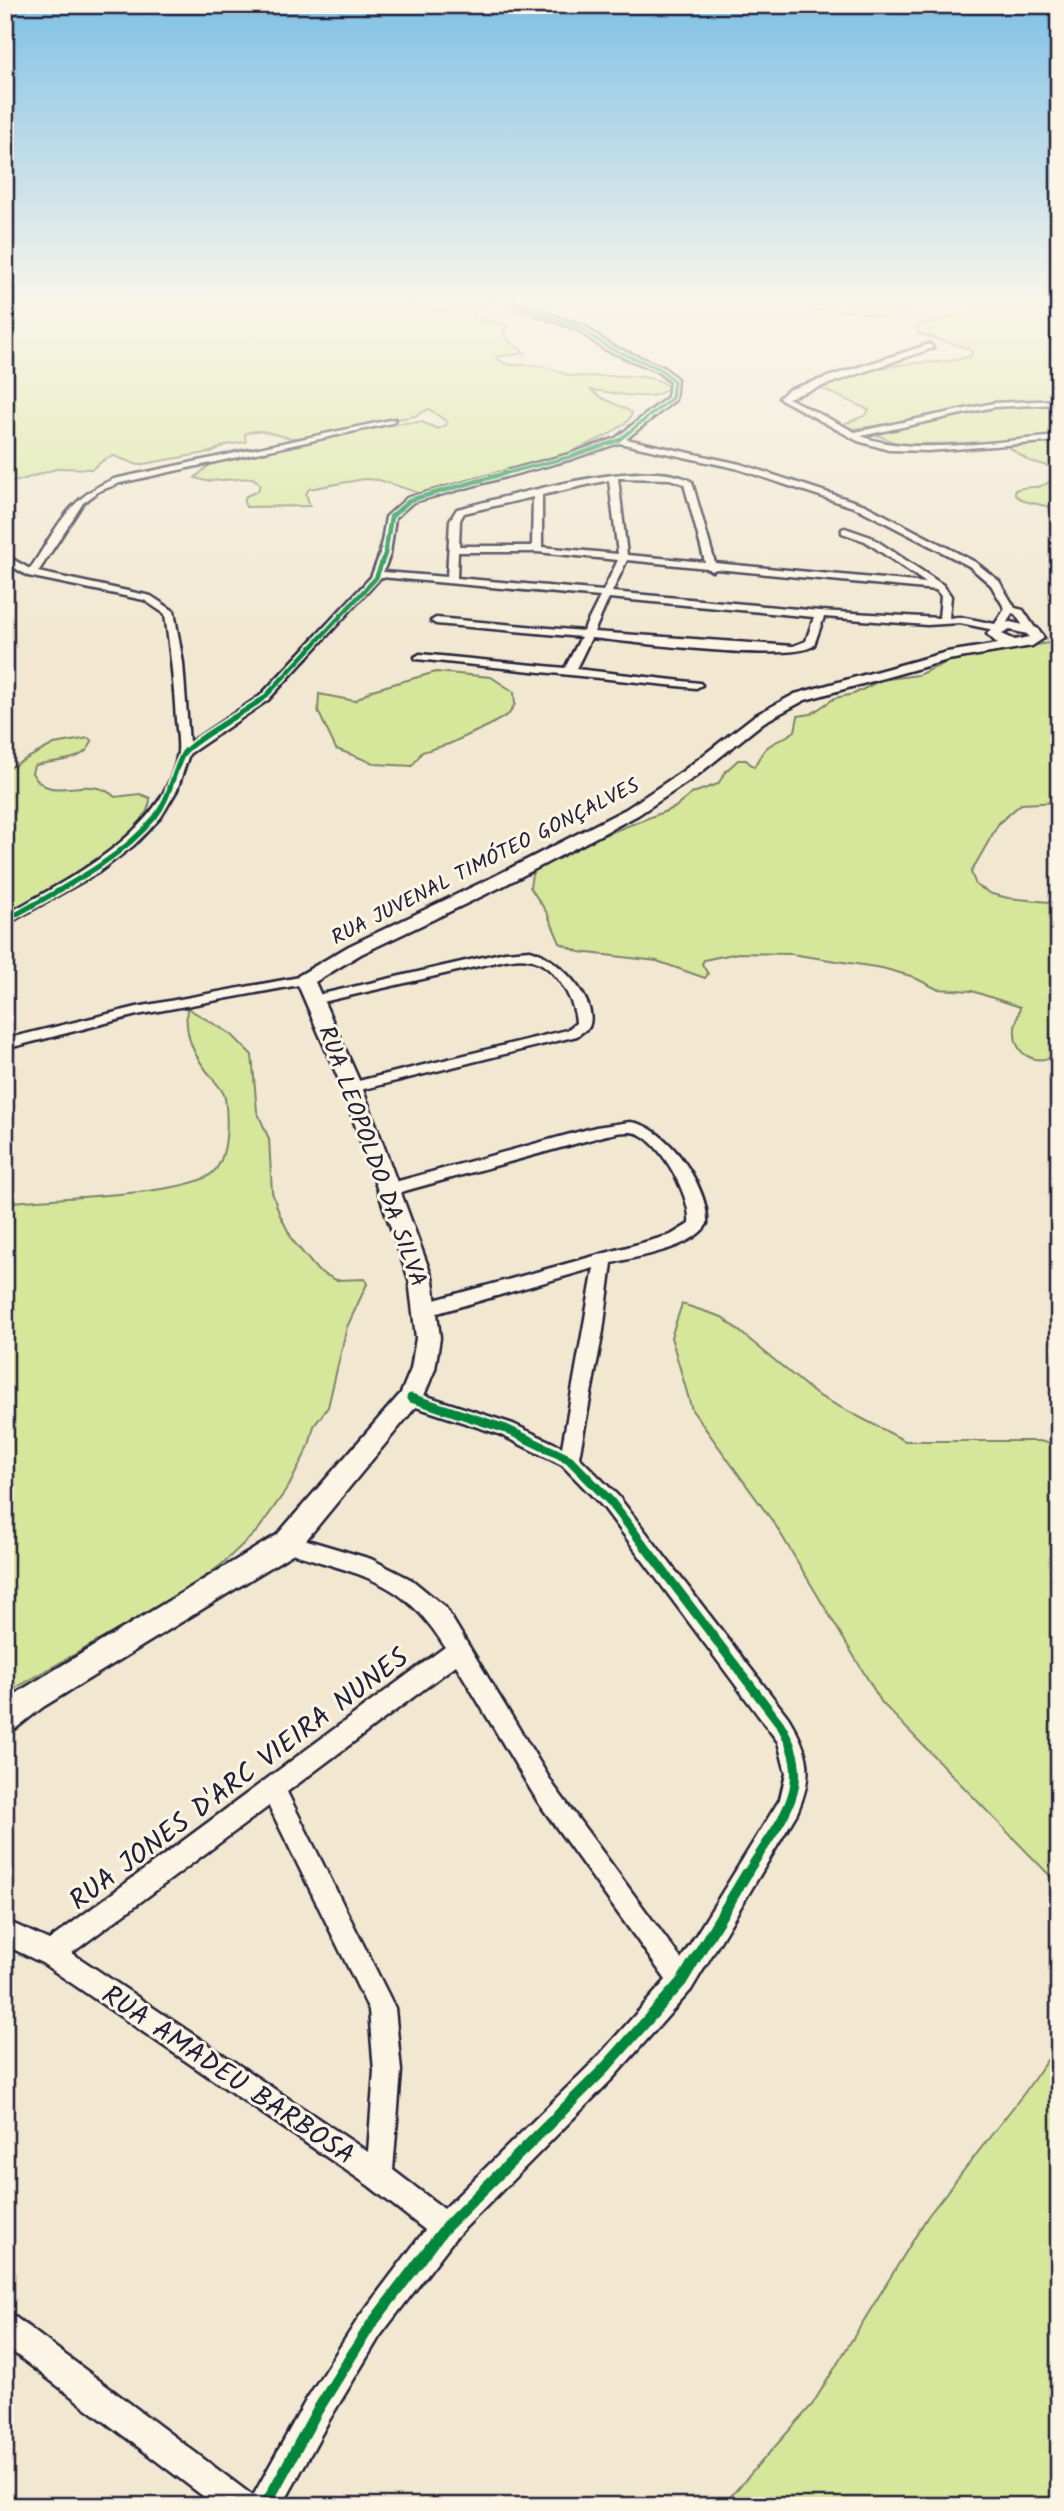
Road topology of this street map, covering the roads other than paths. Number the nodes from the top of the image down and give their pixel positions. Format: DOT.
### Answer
graph roads {
  1 [pos="653,413"];
  2 [pos="809,413"];
  3 [pos="955,413"];
  4 [pos="392,421"];
  5 [pos="854,435"];
  6 [pos="1059,438"];
  7 [pos="619,440"];
  8 [pos="613,477"];
  9 [pos="538,493"];
  10 [pos="845,531"];
  11 [pos="455,550"];
  12 [pos="537,550"];
  13 [pos="5,558"];
  14 [pos="623,559"];
  15 [pos="712,568"];
  16 [pos="32,574"];
  17 [pos="377,574"];
  18 [pos="452,581"];
  19 [pos="939,587"];
  20 [pos="605,595"];
  21 [pos="1011,610"];
  22 [pos="820,614"];
  23 [pos="436,621"];
  24 [pos="944,621"];
  25 [pos="997,631"];
  26 [pos="587,634"];
  27 [pos="1039,634"];
  28 [pos="1022,644"];
  29 [pos="947,656"];
  30 [pos="420,657"];
  31 [pos="569,672"];
  32 [pos="696,685"];
  33 [pos="184,752"];
  34 [pos="5,921"];
  35 [pos="310,990"];
  36 [pos="5,1044"];
  37 [pos="352,1087"];
  38 [pos="390,1189"];
  39 [pos="604,1261"];
  40 [pos="427,1309"];
  41 [pos="411,1398"];
  42 [pos="569,1459"];
  43 [pos="287,1543"];
  44 [pos="459,1650"];
  45 [pos="5,1719"];
  46 [pos="274,1791"];
  47 [pos="5,1932"];
  48 [pos="51,1954"];
  49 [pos="682,1981"];
  50 [pos="379,2176"];
  51 [pos="445,2228"];
  52 [pos="5,2327"];
  53 [pos="242,2506"];
  54 [pos="265,2506"];
  1 -- 7 [label="street"];
  2 -- 5 [label="street"];
  3 -- 5 [label="street"];
  4 -- 16 [label="street"];
  5 -- 6 [label="street"];
  7 -- 17 [label="street"];
  7 -- 21 [label="street"];
  8 -- 9 [label="street"];
  8 -- 14 [label="street"];
  8 -- 15 [label="street"];
  9 -- 11 [label="street"];
  9 -- 12 [label="street"];
  10 -- 19 [label="street"];
  11 -- 12 [label="street"];
  11 -- 18 [label="street"];
  12 -- 14 [label="street"];
  13 -- 16 [label="street"];
  14 -- 15 [label="street"];
  14 -- 20 [label="street"];
  15 -- 19 [label="street"];
  16 -- 33 [label="street"];
  17 -- 18 [label="street"];
  17 -- 33 [label="street"];
  18 -- 20 [label="street"];
  19 -- 24 [label="street"];
  20 -- 22 [label="street"];
  20 -- 26 [label="street"];
  21 -- 25 [label="street"];
  21 -- 27 [label="street"];
  22 -- 24 [label="street"];
  22 -- 26 [label="street"];
  23 -- 26 [label="street"];
  24 -- 25 [label="street"];
  25 -- 27 [label="street"];
  25 -- 28 [label="street"];
  25 -- 29 [label="street, RUA JUVENAL TIMÓTEO GONÇALVES"];
  26 -- 31 [label="street"];
  27 -- 28 [label="street, RUA JUVENAL TIMÓTEO GONÇALVES"];
  28 -- 29 [label="street, RUA JUVENAL TIMÓTEO GONÇALVES"];
  29 -- 35 [label="street, RUA JUVENAL TIMÓTEO GONÇALVES"];
  30 -- 31 [label="street"];
  31 -- 32 [label="street"];
  33 -- 34 [label="street"];
  35 -- 36 [label="street"];
  35 -- 37 [label="street, RUA LEOPOLDO DA SILVA"];
  35 -- 37 [label="street"];
  37 -- 38 [label="street, RUA LEOPOLDO DA SILVA"];
  38 -- 39 [label="street"];
  38 -- 40 [label="street, RUA LEOPOLDO DA SILVA"];
  39 -- 40 [label="street"];
  39 -- 42 [label="street"];
  40 -- 41 [label="street, RUA LEOPOLDO DA SILVA"];
  41 -- 42 [label="street"];
  41 -- 43 [label="street, RUA LEOPOLDO DA SILVA"];
  42 -- 49 [label="street"];
  43 -- 44 [label="street"];
  43 -- 45 [label="street, RUA LEOPOLDO DA SILVA"];
  44 -- 46 [label="street, RUA JONES D'ARC VIEIRA NUNES"];
  44 -- 49 [label="street"];
  46 -- 48 [label="street, RUA JONES D'ARC VIEIRA NUNES"];
  46 -- 50 [label="street"];
  47 -- 48 [label="street, RUA AMADEU BARBOSA"];
  48 -- 50 [label="street, RUA AMADEU BARBOSA"];
  49 -- 51 [label="street"];
  50 -- 51 [label="street, RUA AMADEU BARBOSA"];
  51 -- 54 [label="street"];
  52 -- 53 [label="street"];
}
